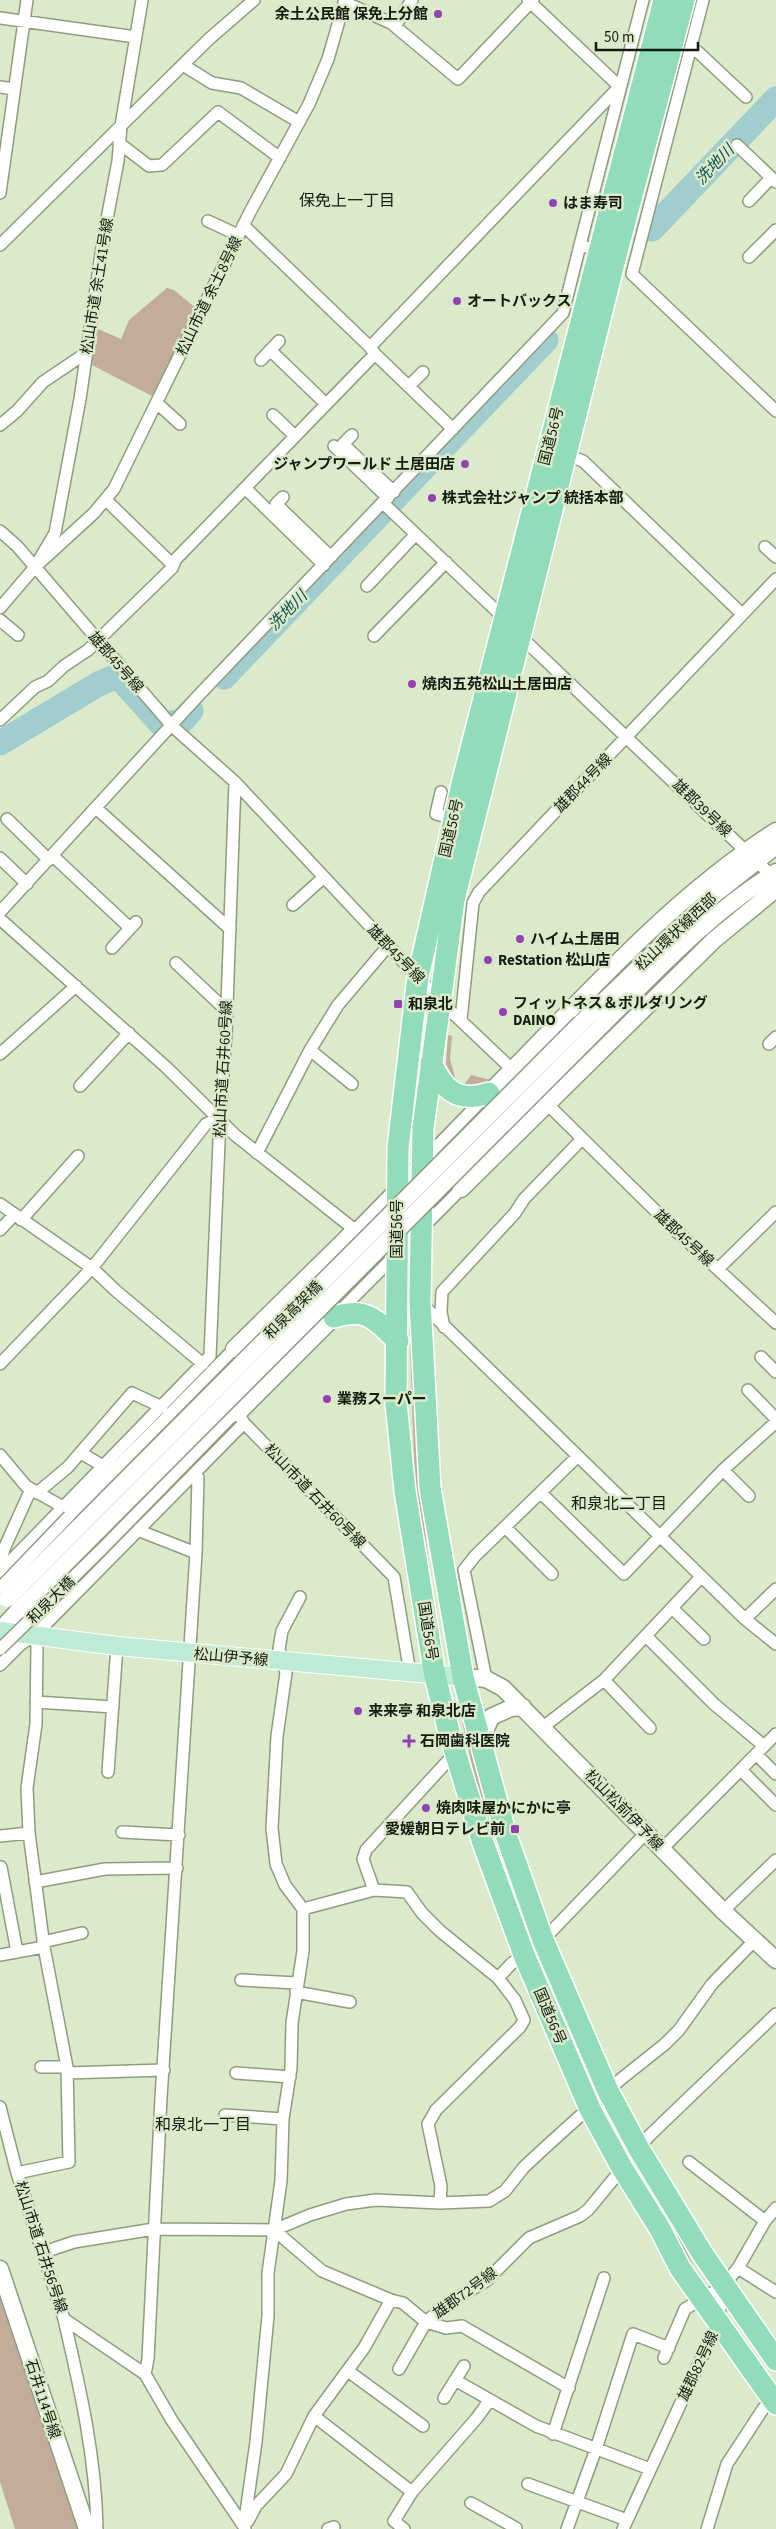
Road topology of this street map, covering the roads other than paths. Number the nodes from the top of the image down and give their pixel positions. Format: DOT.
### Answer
graph roads {
  1 [pos="27,0"];
  2 [pos="142,0"];
  3 [pos="254,0"];
  4 [pos="412,0"];
  5 [pos="642,0"];
  6 [pos="664,0"];
  7 [pos="684,0"];
  8 [pos="703,0"];
  9 [pos="345,1"];
  10 [pos="531,1"];
  11 [pos="0,18"];
  12 [pos="24,21"];
  13 [pos="395,26"];
  14 [pos="136,37"];
  15 [pos="673,41"];
  16 [pos="183,65"];
  17 [pos="0,87"];
  18 [pos="620,87"];
  19 [pos="14,89"];
  20 [pos="746,97"];
  21 [pos="299,122"];
  22 [pos="121,126"];
  23 [pos="120,143"];
  24 [pos="737,145"];
  25 [pos="280,158"];
  26 [pos="773,175"];
  27 [pos="1,176"];
  28 [pos="0,193"];
  29 [pos="749,201"];
  30 [pos="208,221"];
  31 [pos="241,230"];
  32 [pos="776,230"];
  33 [pos="0,245"];
  34 [pos="608,252"];
  35 [pos="749,257"];
  36 [pos="278,341"];
  37 [pos="270,350"];
  38 [pos="372,350"];
  39 [pos="86,352"];
  40 [pos="261,360"];
  41 [pos="423,372"];
  42 [pos="409,386"];
  43 [pos="157,403"];
  44 [pos="326,404"];
  45 [pos="775,407"];
  46 [pos="273,415"];
  47 [pos="180,424"];
  48 [pos="0,425"];
  49 [pos="453,429"];
  50 [pos="352,435"];
  51 [pos="295,436"];
  52 [pos="334,446"];
  53 [pos="566,455"];
  54 [pos="245,488"];
  55 [pos="283,497"];
  56 [pos="388,498"];
  57 [pos="106,500"];
  58 [pos="0,531"];
  59 [pos="416,534"];
  60 [pos="766,547"];
  61 [pos="776,557"];
  62 [pos="328,561"];
  63 [pos="446,562"];
  64 [pos="173,565"];
  65 [pos="35,567"];
  66 [pos="776,579"];
  67 [pos="367,586"];
  68 [pos="4,595"];
  69 [pos="0,608"];
  70 [pos="742,614"];
  71 [pos="504,618"];
  72 [pos="0,620"];
  73 [pos="18,635"];
  74 [pos="374,636"];
  75 [pos="520,636"];
  76 [pos="97,641"];
  77 [pos="0,720"];
  78 [pos="172,726"];
  79 [pos="627,736"];
  80 [pos="235,782"];
  81 [pos="441,792"];
  82 [pos="96,808"];
  83 [pos="7,819"];
  84 [pos="463,821"];
  85 [pos="776,830"];
  86 [pos="776,846"];
  87 [pos="744,851"];
  88 [pos="0,858"];
  89 [pos="51,858"];
  90 [pos="756,862"];
  91 [pos="324,877"];
  92 [pos="775,879"];
  93 [pos="27,884"];
  94 [pos="293,906"];
  95 [pos="0,912"];
  96 [pos="0,919"];
  97 [pos="230,929"];
  98 [pos="388,946"];
  99 [pos="112,948"];
  100 [pos="176,963"];
  101 [pos="418,977"];
  102 [pos="76,986"];
  103 [pos="439,1000"];
  104 [pos="227,1011"];
  105 [pos="461,1020"];
  106 [pos="587,1029"];
  107 [pos="129,1033"];
  108 [pos="310,1050"];
  109 [pos="0,1054"];
  110 [pos="431,1063"];
  111 [pos="512,1070"];
  112 [pos="352,1084"];
  113 [pos="80,1086"];
  114 [pos="489,1093"];
  115 [pos="548,1105"];
  116 [pos="220,1118"];
  117 [pos="582,1138"];
  118 [pos="257,1153"];
  119 [pos="78,1156"];
  120 [pos="422,1164"];
  121 [pos="397,1188"];
  122 [pos="460,1189"];
  123 [pos="0,1204"];
  124 [pos="776,1212"];
  125 [pos="18,1217"];
  126 [pos="421,1228"];
  127 [pos="0,1230"];
  128 [pos="354,1230"];
  129 [pos="398,1252"];
  130 [pos="92,1268"];
  131 [pos="718,1270"];
  132 [pos="442,1298"];
  133 [pos="425,1307"];
  134 [pos="334,1317"];
  135 [pos="776,1324"];
  136 [pos="444,1327"];
  137 [pos="398,1342"];
  138 [pos="234,1349"];
  139 [pos="761,1357"];
  140 [pos="207,1360"];
  141 [pos="0,1364"];
  142 [pos="776,1372"];
  143 [pos="748,1390"];
  144 [pos="162,1407"];
  145 [pos="241,1418"];
  146 [pos="776,1420"];
  147 [pos="81,1453"];
  148 [pos="0,1455"];
  149 [pos="578,1456"];
  150 [pos="103,1466"];
  151 [pos="723,1470"];
  152 [pos="194,1474"];
  153 [pos="34,1491"];
  154 [pos="541,1492"];
  155 [pos="749,1496"];
  156 [pos="66,1512"];
  157 [pos="49,1521"];
  158 [pos="505,1527"];
  159 [pos="140,1528"];
  160 [pos="660,1536"];
  161 [pos="196,1553"];
  162 [pos="3,1569"];
  163 [pos="100,1570"];
  164 [pos="552,1574"];
  165 [pos="702,1577"];
  166 [pos="776,1589"];
  167 [pos="2,1597"];
  168 [pos="300,1597"];
  169 [pos="672,1608"];
  170 [pos="19,1610"];
  171 [pos="745,1619"];
  172 [pos="0,1630"];
  173 [pos="34,1636"];
  174 [pos="647,1637"];
  175 [pos="704,1639"];
  176 [pos="776,1644"];
  177 [pos="117,1646"];
  178 [pos="0,1649"];
  179 [pos="189,1653"];
  180 [pos="283,1662"];
  181 [pos="0,1665"];
  182 [pos="410,1673"];
  183 [pos="436,1676"];
  184 [pos="463,1677"];
  185 [pos="486,1679"];
  186 [pos="604,1680"];
  187 [pos="36,1702"];
  188 [pos="113,1707"];
  189 [pos="523,1707"];
  190 [pos="543,1727"];
  191 [pos="650,1728"];
  192 [pos="776,1734"];
  193 [pos="480,1744"];
  194 [pos="760,1750"];
  195 [pos="455,1753"];
  196 [pos="741,1770"];
  197 [pos="108,1772"];
  198 [pos="776,1774"];
  199 [pos="776,1805"];
  200 [pos="122,1832"];
  201 [pos="29,1833"];
  202 [pos="646,1833"];
  203 [pos="179,1835"];
  204 [pos="0,1836"];
  205 [pos="662,1849"];
  206 [pos="776,1860"];
  207 [pos="1,1867"];
  208 [pos="177,1868"];
  209 [pos="34,1882"];
  210 [pos="374,1890"];
  211 [pos="303,1909"];
  212 [pos="723,1911"];
  213 [pos="82,1933"];
  214 [pos="543,1940"];
  215 [pos="755,1940"];
  216 [pos="43,1944"];
  217 [pos="17,1952"];
  218 [pos="0,1955"];
  219 [pos="524,1955"];
  220 [pos="776,1960"];
  221 [pos="498,1978"];
  222 [pos="241,1980"];
  223 [pos="297,1988"];
  224 [pos="350,2002"];
  225 [pos="776,2014"];
  226 [pos="41,2067"];
  227 [pos="67,2070"];
  228 [pos="164,2070"];
  229 [pos="236,2073"];
  230 [pos="290,2077"];
  231 [pos="608,2091"];
  232 [pos="0,2107"];
  233 [pos="590,2109"];
  234 [pos="225,2115"];
  235 [pos="284,2120"];
  236 [pos="638,2149"];
  237 [pos="689,2162"];
  238 [pos="622,2168"];
  239 [pos="17,2173"];
  240 [pos="440,2203"];
  241 [pos="776,2208"];
  242 [pos="765,2221"];
  243 [pos="154,2229"];
  244 [pos="274,2230"];
  245 [pos="44,2252"];
  246 [pos="738,2268"];
  247 [pos="0,2269"];
  248 [pos="604,2278"];
  249 [pos="723,2286"];
  250 [pos="776,2292"];
  251 [pos="702,2297"];
  252 [pos="391,2300"];
  253 [pos="64,2319"];
  254 [pos="426,2322"];
  255 [pos="718,2322"];
  256 [pos="776,2360"];
  257 [pos="464,2366"];
  258 [pos="399,2369"];
  259 [pos="348,2371"];
  260 [pos="144,2374"];
  261 [pos="456,2380"];
  262 [pos="570,2388"];
  263 [pos="444,2398"];
  264 [pos="490,2400"];
  265 [pos="774,2402"];
  266 [pos="314,2416"];
  267 [pos="423,2426"];
  268 [pos="553,2434"];
  269 [pos="596,2449"];
  270 [pos="650,2469"];
  271 [pos="528,2484"];
  272 [pos="412,2492"];
  273 [pos="578,2501"];
  274 [pos="471,2503"];
  275 [pos="625,2524"];
  276 [pos="246,2528"];
  277 [pos="87,2529"];
  278 [pos="97,2529"];
  279 [pos="404,2529"];
  280 [pos="516,2529"];
  281 [pos="567,2529"];
  282 [pos="707,2529"];
  1 -- 12 [label="street"];
  2 -- 14 [label="street, 松山市道 余土41号線"];
  3 -- 16 [label="street"];
  4 -- 13 [label="street"];
  5 -- 18 [label="street"];
  6 -- 15 [label="highway, 国道56号"];
  7 -- 15 [label="highway, 国道56号"];
  8 -- 15 [label="street"];
  9 -- 13 [label="street"];
  9 -- 21 [label="street, 松山市道 余土8号線"];
  10 -- 13 [label="street"];
  10 -- 18 [label="street"];
  11 -- 12 [label="street"];
  12 -- 14 [label="street"];
  12 -- 19 [label="street"];
  14 -- 22 [label="street, 松山市道 余土41号線"];
  15 -- 20 [label="street"];
  15 -- 34 [label="highway, 国道56号"];
  16 -- 21 [label="street"];
  16 -- 22 [label="street"];
  17 -- 19 [label="street"];
  18 -- 34 [label="street"];
  18 -- 38 [label="street"];
  19 -- 27 [label="street"];
  21 -- 25 [label="street, 松山市道 余土8号線"];
  22 -- 23 [label="street, 松山市道 余土41号線"];
  22 -- 33 [label="street"];
  23 -- 25 [label="street"];
  23 -- 39 [label="street, 松山市道 余土41号線"];
  24 -- 26 [label="street"];
  25 -- 31 [label="street, 松山市道 余土8号線"];
  26 -- 29 [label="street"];
  27 -- 28 [label="street"];
  30 -- 31 [label="street"];
  31 -- 38 [label="street"];
  31 -- 43 [label="street, 松山市道 余土8号線"];
  32 -- 35 [label="street"];
  34 -- 45 [label="street"];
  34 -- 49 [label="street"];
  34 -- 53 [label="highway, 国道56号"];
  34 -- 71 [label="highway, 国道56号"];
  36 -- 37 [label="street"];
  37 -- 40 [label="street"];
  37 -- 44 [label="street"];
  38 -- 42 [label="street"];
  38 -- 44 [label="street"];
  39 -- 48 [label="street"];
  39 -- 65 [label="street, 松山市道 余土41号線"];
  41 -- 42 [label="street"];
  42 -- 49 [label="street"];
  43 -- 47 [label="street"];
  43 -- 57 [label="street, 松山市道 余土8号線"];
  44 -- 51 [label="street"];
  46 -- 51 [label="street"];
  49 -- 56 [label="street"];
  50 -- 56 [label="street"];
  51 -- 54 [label="street"];
  52 -- 56 [label="street"];
  53 -- 70 [label="street"];
  53 -- 75 [label="highway, 国道56号"];
  54 -- 62 [label="street"];
  54 -- 64 [label="street"];
  55 -- 62 [label="street"];
  56 -- 59 [label="street, 雄郡39号線"];
  56 -- 62 [label="street"];
  57 -- 64 [label="street"];
  57 -- 65 [label="street, 松山市道 余土8号線"];
  58 -- 65 [label="street"];
  59 -- 63 [label="street, 雄郡39号線"];
  59 -- 67 [label="street"];
  60 -- 61 [label="street"];
  62 -- 78 [label="street"];
  63 -- 71 [label="street, 雄郡39号線"];
  63 -- 74 [label="street"];
  64 -- 76 [label="street"];
  65 -- 68 [label="street"];
  65 -- 76 [label="street, 雄郡45号線"];
  66 -- 70 [label="street, 雄郡44号線"];
  68 -- 69 [label="street"];
  70 -- 79 [label="street, 雄郡44号線"];
  71 -- 75 [label="street, 雄郡39号線"];
  71 -- 84 [label="highway, 国道56号"];
  72 -- 73 [label="street"];
  75 -- 79 [label="street, 雄郡39号線"];
  75 -- 84 [label="highway, 国道56号"];
  76 -- 77 [label="street"];
  76 -- 78 [label="street, 雄郡45号線"];
  78 -- 80 [label="street, 雄郡45号線"];
  78 -- 82 [label="street"];
  79 -- 87 [label="street, 雄郡39号線"];
  79 -- 105 [label="street, 雄郡44号線"];
  80 -- 91 [label="street, 雄郡45号線"];
  80 -- 97 [label="street, 松山市道 石井60号線"];
  81 -- 84 [label="street"];
  82 -- 89 [label="street"];
  82 -- 97 [label="street"];
  83 -- 89 [label="street"];
  84 -- 101 [label="highway, 国道56号"];
  84 -- 103 [label="highway, 国道56号"];
  85 -- 87 [label="street"];
  86 -- 90 [label="street, 松山環状線西部"];
  87 -- 90 [label="street, 雄郡39号線"];
  87 -- 111 [label="street"];
  88 -- 93 [label="street"];
  89 -- 93 [label="street"];
  89 -- 99 [label="street"];
  90 -- 92 [label="street, 雄郡39号線"];
  90 -- 106 [label="street, 松山環状線西部"];
  91 -- 94 [label="street"];
  91 -- 98 [label="street, 雄郡45号線"];
  92 -- 106 [label="street, 松山環状線西部"];
  92 -- 115 [label="street"];
  93 -- 95 [label="street"];
  96 -- 102 [label="street"];
  97 -- 104 [label="street, 松山市道 石井60号線"];
  98 -- 101 [label="street, 雄郡45号線"];
  98 -- 108 [label="street"];
  100 -- 104 [label="street"];
  101 -- 103 [label="street, 雄郡45号線"];
  101 -- 121 [label="highway, 国道56号"];
  102 -- 107 [label="street"];
  102 -- 109 [label="street"];
  103 -- 105 [label="street, 雄郡45号線"];
  103 -- 110 [label="highway, 国道56号"];
  104 -- 116 [label="street, 松山市道 石井60号線"];
  105 -- 111 [label="street, 雄郡45号線"];
  106 -- 167 [label="street, 和泉高架橋, bridge"];
  106 -- 170 [label="street, 和泉高架橋, bridge"];
  107 -- 113 [label="street"];
  107 -- 116 [label="street"];
  108 -- 112 [label="street"];
  108 -- 118 [label="street"];
  110 -- 114 [label="highway"];
  110 -- 120 [label="highway, 国道56号"];
  111 -- 114 [label="street"];
  111 -- 115 [label="street, 雄郡45号線"];
  114 -- 120 [label="street"];
  115 -- 117 [label="street, 雄郡45号線"];
  115 -- 122 [label="street"];
  116 -- 118 [label="street"];
  116 -- 130 [label="street"];
  116 -- 140 [label="street, 松山市道 石井60号線"];
  117 -- 131 [label="street, 雄郡45号線"];
  117 -- 132 [label="street"];
  118 -- 128 [label="street"];
  119 -- 125 [label="street"];
  120 -- 121 [label="street"];
  120 -- 126 [label="highway, 国道56号"];
  121 -- 128 [label="street"];
  121 -- 129 [label="highway, 国道56号"];
  122 -- 126 [label="street"];
  123 -- 125 [label="street"];
  124 -- 131 [label="street"];
  125 -- 127 [label="street"];
  125 -- 130 [label="street"];
  126 -- 129 [label="street"];
  126 -- 133 [label="highway, 国道56号"];
  128 -- 138 [label="street"];
  129 -- 134 [label="street"];
  129 -- 137 [label="highway, 国道56号"];
  130 -- 140 [label="street"];
  130 -- 141 [label="street"];
  131 -- 135 [label="street, 雄郡45号線"];
  132 -- 133 [label="street"];
  132 -- 136 [label="street"];
  133 -- 136 [label="street"];
  133 -- 184 [label="highway, 国道56号"];
  134 -- 137 [label="highway"];
  134 -- 145 [label="street"];
  136 -- 149 [label="street"];
  137 -- 183 [label="highway, 国道56号"];
  138 -- 156 [label="street"];
  139 -- 142 [label="street"];
  140 -- 144 [label="street"];
  143 -- 146 [label="street"];
  144 -- 147 [label="street"];
  144 -- 150 [label="street"];
  145 -- 152 [label="street"];
  145 -- 178 [label="street, 和泉大橋, bridge"];
  145 -- 182 [label="street, 松山市道 石井60号線"];
  146 -- 151 [label="street"];
  147 -- 150 [label="street"];
  147 -- 153 [label="street"];
  148 -- 153 [label="street"];
  149 -- 154 [label="street"];
  149 -- 160 [label="street"];
  150 -- 156 [label="street"];
  151 -- 155 [label="street"];
  151 -- 160 [label="street"];
  152 -- 159 [label="street"];
  152 -- 161 [label="street"];
  153 -- 156 [label="street"];
  153 -- 162 [label="street"];
  154 -- 158 [label="street"];
  154 -- 160 [label="street"];
  156 -- 157 [label="street"];
  156 -- 167 [label="street, bridge"];
  157 -- 162 [label="street"];
  157 -- 163 [label="street"];
  158 -- 164 [label="street"];
  158 -- 185 [label="street"];
  159 -- 161 [label="street"];
  159 -- 163 [label="street"];
  160 -- 165 [label="street"];
  161 -- 179 [label="street"];
  163 -- 173 [label="street"];
  165 -- 169 [label="street"];
  165 -- 171 [label="street"];
  166 -- 171 [label="street"];
  168 -- 180 [label="street"];
  169 -- 174 [label="street"];
  169 -- 175 [label="street"];
  170 -- 172 [label="street, 和泉大橋"];
  171 -- 176 [label="street"];
  172 -- 173 [label="main road, 松山伊予線"];
  173 -- 177 [label="main road, 松山伊予線"];
  173 -- 181 [label="street"];
  173 -- 187 [label="street"];
  174 -- 186 [label="street"];
  174 -- 194 [label="street"];
  177 -- 179 [label="main road, 松山伊予線"];
  177 -- 188 [label="street"];
  179 -- 180 [label="main road, 松山伊予線"];
  179 -- 203 [label="street"];
  180 -- 182 [label="main road, 松山伊予線"];
  180 -- 211 [label="street"];
  182 -- 183 [label="main road, 松山伊予線"];
  183 -- 184 [label="main road, 松山伊予線"];
  183 -- 195 [label="highway, 国道56号"];
  184 -- 185 [label="street, 松山松前伊予線"];
  184 -- 193 [label="highway, 国道56号"];
  185 -- 189 [label="street, 松山松前伊予線"];
  186 -- 190 [label="street"];
  186 -- 191 [label="street"];
  187 -- 188 [label="street"];
  187 -- 201 [label="street"];
  188 -- 197 [label="street"];
  189 -- 190 [label="street, 松山松前伊予線"];
  189 -- 193 [label="street"];
  190 -- 202 [label="street, 松山松前伊予線"];
  192 -- 194 [label="street"];
  193 -- 214 [label="highway, 国道56号"];
  194 -- 196 [label="street"];
  194 -- 198 [label="street"];
  195 -- 210 [label="street"];
  195 -- 219 [label="highway, 国道56号"];
  196 -- 199 [label="street"];
  196 -- 205 [label="street"];
  200 -- 203 [label="street"];
  201 -- 204 [label="street"];
  201 -- 209 [label="street"];
  202 -- 205 [label="street, 松山松前伊予線"];
  202 -- 214 [label="street"];
  203 -- 208 [label="street"];
  205 -- 212 [label="street, 松山松前伊予線"];
  206 -- 212 [label="street"];
  207 -- 217 [label="street"];
  208 -- 209 [label="street"];
  208 -- 228 [label="street"];
  209 -- 216 [label="street"];
  210 -- 211 [label="street"];
  210 -- 221 [label="street"];
  211 -- 223 [label="street"];
  212 -- 215 [label="street, 松山松前伊予線"];
  213 -- 216 [label="street"];
  214 -- 219 [label="street"];
  214 -- 231 [label="highway, 国道56号"];
  215 -- 220 [label="street, 松山松前伊予線"];
  215 -- 231 [label="street"];
  216 -- 217 [label="street"];
  216 -- 227 [label="street"];
  217 -- 218 [label="street"];
  219 -- 221 [label="street"];
  219 -- 233 [label="highway, 国道56号"];
  221 -- 240 [label="street"];
  222 -- 223 [label="street"];
  223 -- 224 [label="street"];
  223 -- 230 [label="street"];
  225 -- 236 [label="street, 雄郡72号線"];
  226 -- 227 [label="street"];
  227 -- 228 [label="street"];
  227 -- 239 [label="street"];
  228 -- 243 [label="street"];
  229 -- 230 [label="street"];
  230 -- 235 [label="street"];
  231 -- 233 [label="street"];
  231 -- 236 [label="highway, 国道56号"];
  232 -- 239 [label="street, 松山市道 石井56号線"];
  233 -- 238 [label="highway, 国道56号"];
  233 -- 240 [label="street"];
  234 -- 235 [label="street"];
  235 -- 244 [label="street"];
  236 -- 238 [label="street, 雄郡72号線"];
  236 -- 249 [label="highway, 国道56号"];
  237 -- 242 [label="street"];
  238 -- 251 [label="highway, 国道56号"];
  238 -- 254 [label="street, 雄郡72号線"];
  239 -- 245 [label="street, 松山市道 石井56号線"];
  240 -- 244 [label="street"];
  241 -- 242 [label="street"];
  242 -- 246 [label="street"];
  243 -- 244 [label="street"];
  243 -- 245 [label="street"];
  243 -- 260 [label="street"];
  244 -- 252 [label="street, 雄郡72号線"];
  244 -- 276 [label="street"];
  245 -- 253 [label="street, 松山市道 石井56号線"];
  246 -- 249 [label="street"];
  246 -- 250 [label="street"];
  247 -- 277 [label="street, 石井114号線"];
  248 -- 262 [label="street"];
  249 -- 251 [label="street"];
  249 -- 255 [label="street, 雄郡82号線"];
  249 -- 256 [label="highway, 国道56号"];
  251 -- 255 [label="highway, 国道56号"];
  251 -- 269 [label="street"];
  252 -- 254 [label="street, 雄郡72号線"];
  252 -- 259 [label="street"];
  253 -- 260 [label="street, 松山市道 石井56号線"];
  253 -- 278 [label="street"];
  254 -- 258 [label="street"];
  254 -- 262 [label="street"];
  255 -- 265 [label="highway, 国道56号"];
  255 -- 270 [label="street, 雄郡82号線"];
  257 -- 261 [label="street"];
  259 -- 266 [label="street"];
  259 -- 267 [label="street"];
  260 -- 276 [label="street, 松山市道 石井56号線"];
  261 -- 263 [label="street"];
  261 -- 264 [label="street"];
  262 -- 268 [label="street"];
  264 -- 268 [label="street"];
  264 -- 272 [label="street"];
  265 -- 282 [label="street"];
  266 -- 272 [label="street"];
  266 -- 276 [label="street"];
  268 -- 269 [label="street"];
  269 -- 270 [label="street"];
  269 -- 273 [label="street"];
  270 -- 275 [label="street, 雄郡82号線"];
  271 -- 273 [label="street"];
  272 -- 279 [label="street"];
  273 -- 275 [label="street"];
  273 -- 281 [label="street"];
  274 -- 280 [label="street"];
}
